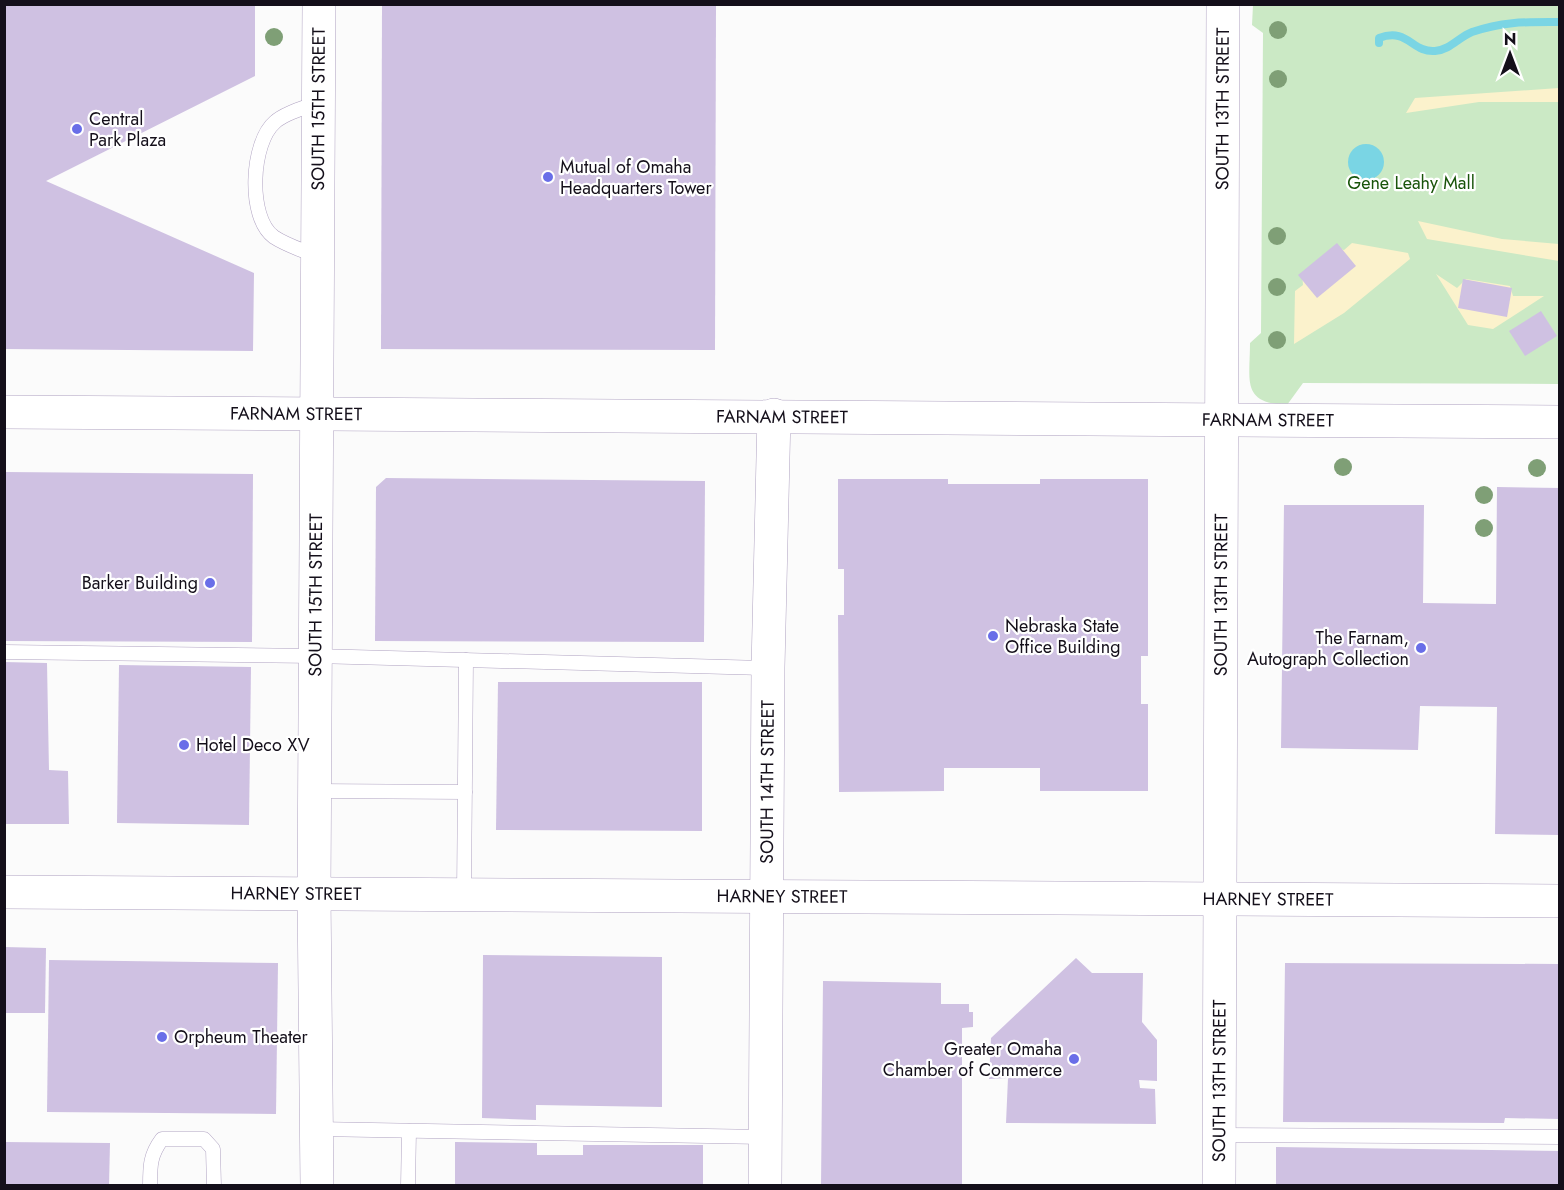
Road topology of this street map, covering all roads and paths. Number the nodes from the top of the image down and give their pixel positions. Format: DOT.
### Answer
graph roads {
  1 [pos="320,4"];
  2 [pos="1223,4"];
  3 [pos="319,102"];
  4 [pos="318,257"];
  5 [pos="4,412"];
  6 [pos="317,414"];
  7 [pos="774,416"];
  8 [pos="1222,420"];
  9 [pos="1560,422"];
  10 [pos="4,652"];
  11 [pos="315,656"];
  12 [pos="466,660"];
  13 [pos="768,668"];
  14 [pos="314,790"];
  15 [pos="465,792"];
  16 [pos="4,892"];
  17 [pos="314,894"];
  18 [pos="464,895"];
  19 [pos="767,897"];
  20 [pos="1220,900"];
  21 [pos="1560,901"];
  22 [pos="317,1129"];
  23 [pos="409,1131"];
  24 [pos="1219,1135"];
  25 [pos="765,1137"];
  26 [pos="1560,1137"];
  27 [pos="150,1185"];
  28 [pos="214,1185"];
  29 [pos="317,1185"];
  30 [pos="408,1185"];
  31 [pos="765,1185"];
  32 [pos="1219,1185"];
  1 -- 3 [label="main road, SOUTH 15TH STREET"];
  2 -- 8 [label="main road, SOUTH 13TH STREET"];
  3 -- 4 [label="main road, SOUTH 15TH STREET"];
  3 -- 4 [label="lane"];
  4 -- 6 [label="main road, SOUTH 15TH STREET"];
  5 -- 6 [label="main road, FARNAM STREET"];
  6 -- 7 [label="main road, FARNAM STREET"];
  6 -- 11 [label="main road, SOUTH 15TH STREET"];
  7 -- 8 [label="main road, FARNAM STREET"];
  7 -- 13 [label="main road, SOUTH 14TH STREET"];
  8 -- 9 [label="main road, FARNAM STREET"];
  8 -- 20 [label="main road, SOUTH 13TH STREET"];
  10 -- 11 [label="lane"];
  11 -- 12 [label="lane"];
  11 -- 14 [label="main road, SOUTH 15TH STREET"];
  12 -- 13 [label="lane"];
  12 -- 15 [label="lane"];
  13 -- 19 [label="main road, SOUTH 14TH STREET"];
  14 -- 15 [label="lane"];
  14 -- 17 [label="main road, SOUTH 15TH STREET"];
  15 -- 18 [label="lane"];
  16 -- 17 [label="main road, HARNEY STREET"];
  17 -- 18 [label="main road, HARNEY STREET"];
  17 -- 22 [label="main road, SOUTH 15TH STREET"];
  18 -- 19 [label="main road, HARNEY STREET"];
  19 -- 20 [label="main road, HARNEY STREET"];
  19 -- 25 [label="main road, SOUTH 14TH STREET"];
  20 -- 21 [label="main road, HARNEY STREET"];
  20 -- 24 [label="main road, SOUTH 13TH STREET"];
  22 -- 23 [label="lane"];
  22 -- 29 [label="main road, SOUTH 15TH STREET"];
  23 -- 25 [label="lane"];
  23 -- 30 [label="lane"];
  24 -- 26 [label="lane"];
  24 -- 32 [label="main road, SOUTH 13TH STREET"];
  25 -- 31 [label="main road, SOUTH 14TH STREET"];
  27 -- 28 [label="lane"];
}
